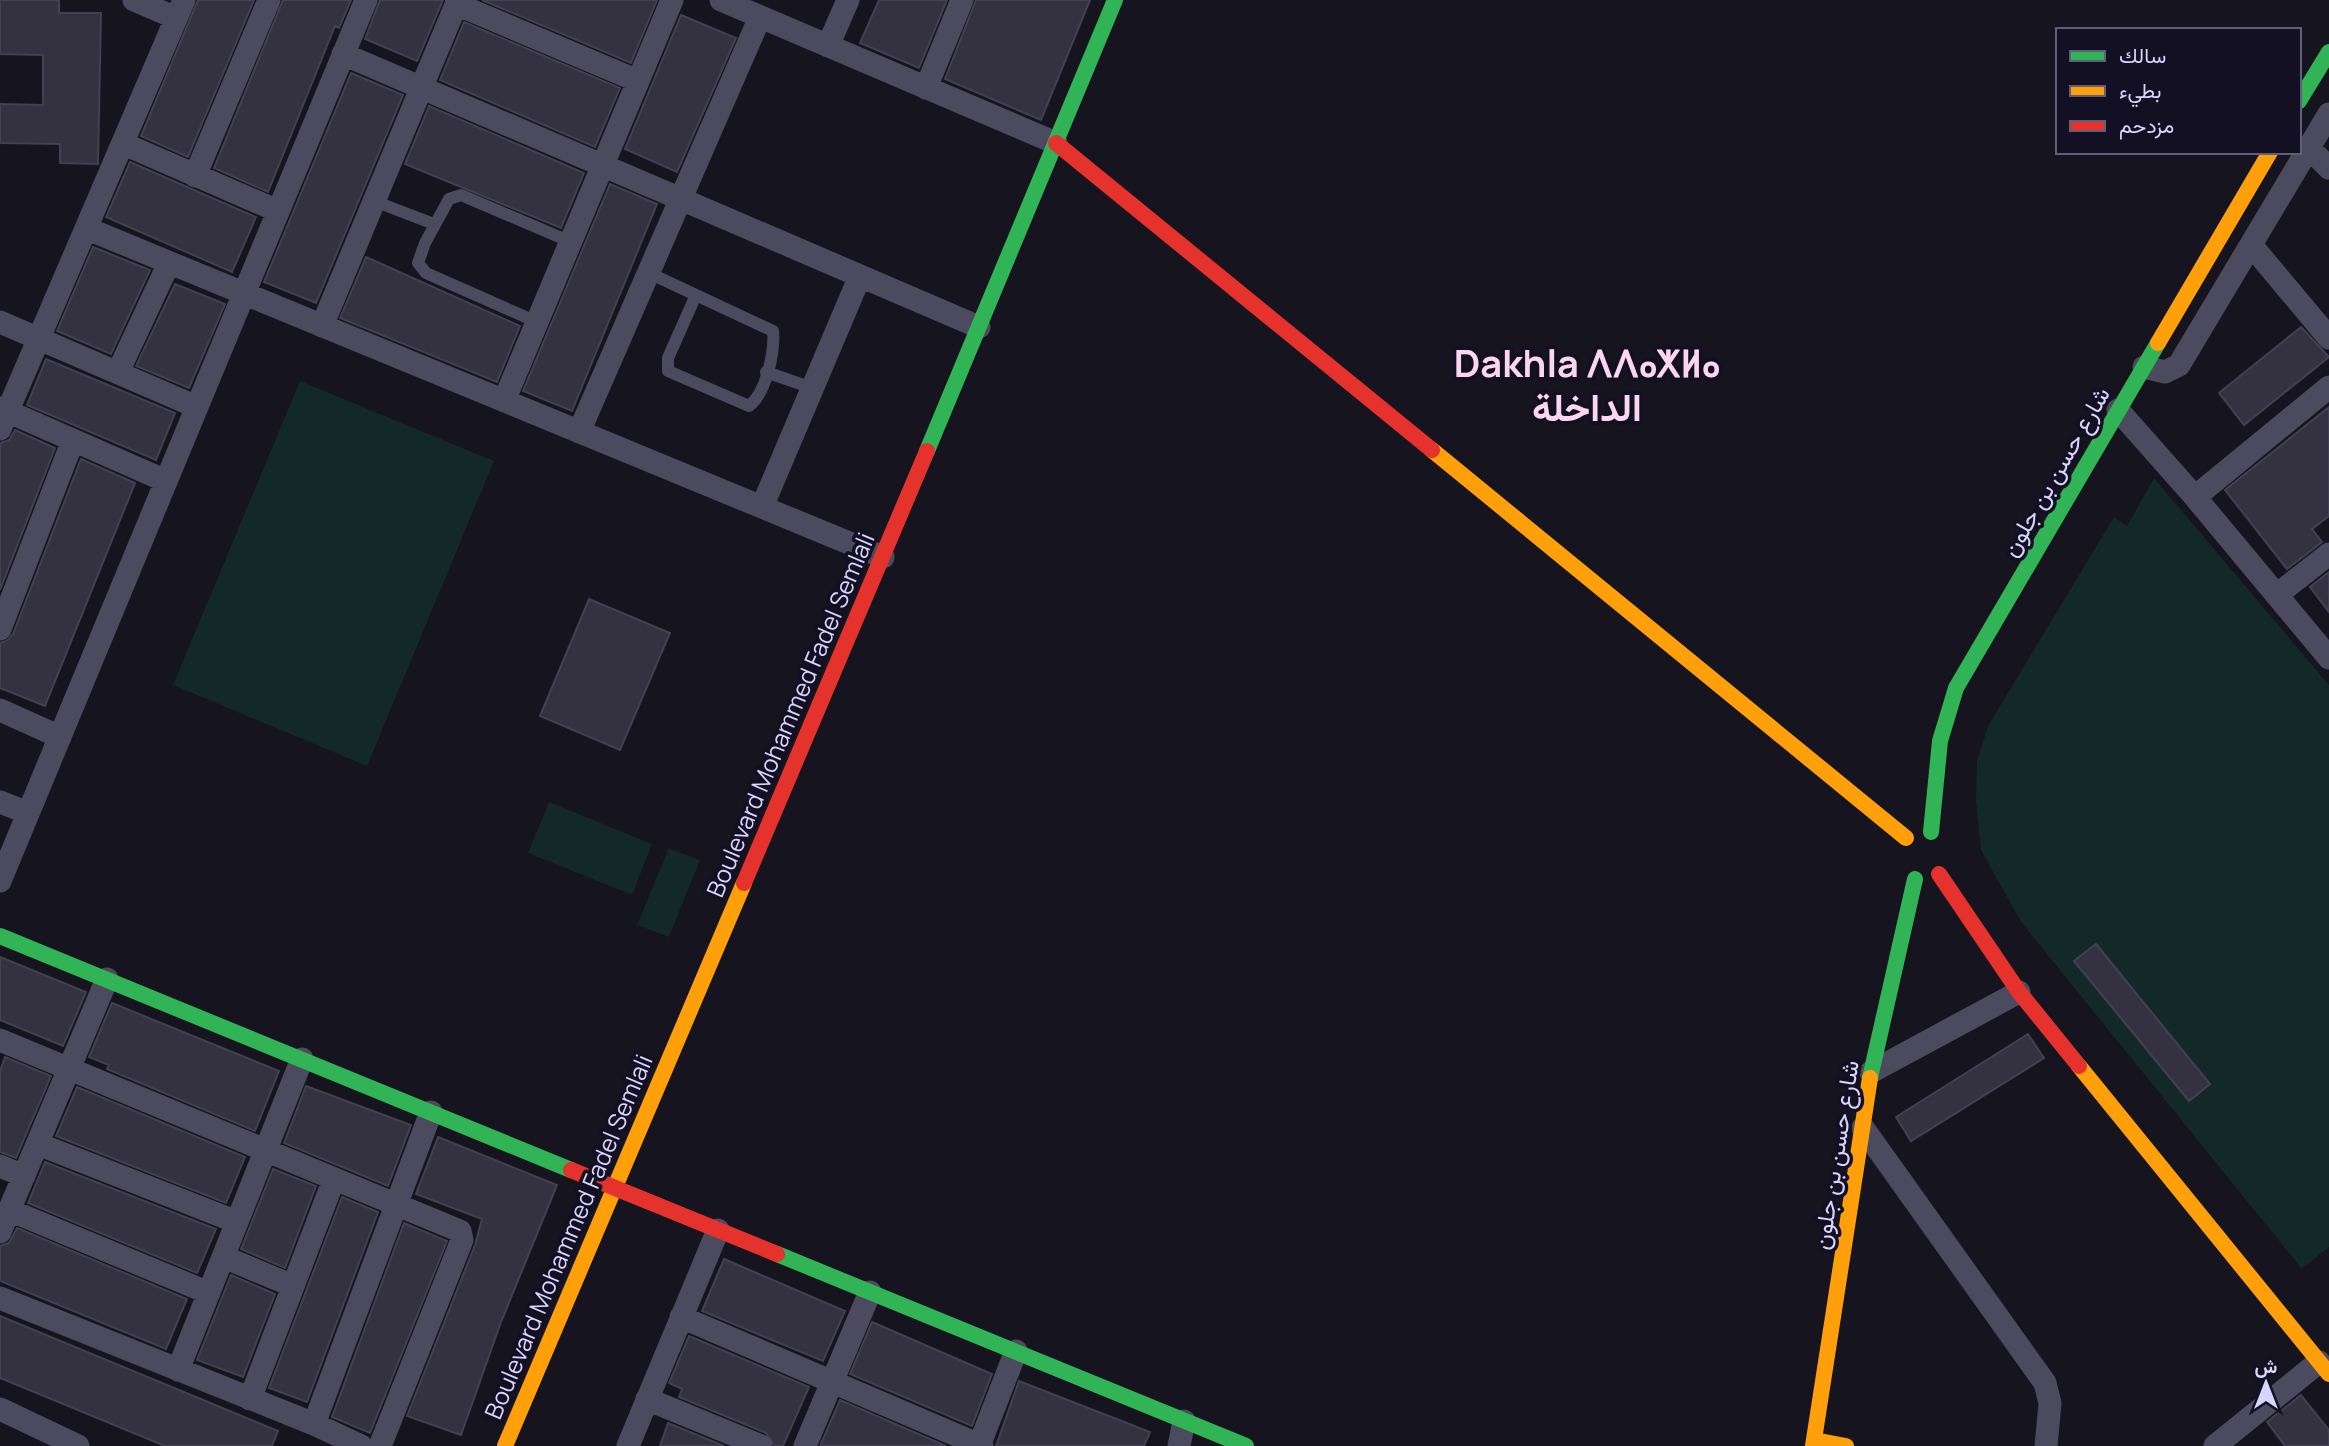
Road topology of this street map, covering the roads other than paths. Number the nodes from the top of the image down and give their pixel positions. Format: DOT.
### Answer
graph roads {
  1 [pos="134,0"];
  2 [pos="269,0"];
  3 [pos="366,0"];
  4 [pos="673,0"];
  5 [pos="721,0"];
  6 [pos="848,0"];
  7 [pos="962,0"];
  8 [pos="1115,0"];
  9 [pos="457,2"];
  10 [pos="180,9"];
  11 [pos="751,9"];
  12 [pos="828,46"];
  13 [pos="2329,52"];
  14 [pos="343,54"];
  15 [pos="638,82"];
  16 [pos="421,88"];
  17 [pos="926,88"];
  18 [pos="2302,95"];
  19 [pos="2329,105"];
  20 [pos="2329,114"];
  21 [pos="1056,143"];
  22 [pos="124,144"];
  23 [pos="2309,148"];
  24 [pos="2269,154"];
  25 [pos="603,165"];
  26 [pos="2329,168"];
  27 [pos="195,176"];
  28 [pos="681,199"];
  29 [pos="374,201"];
  30 [pos="278,211"];
  31 [pos="434,224"];
  32 [pos="88,229"];
  33 [pos="571,242"];
  34 [pos="2252,246"];
  35 [pos="169,263"];
  36 [pos="649,273"];
  37 [pos="860,276"];
  38 [pos="244,293"];
  39 [pos="696,295"];
  40 [pos="0,322"];
  41 [pos="537,322"];
  42 [pos="322,326"];
  43 [pos="979,327"];
  44 [pos="2329,338"];
  45 [pos="39,339"];
  46 [pos="2144,366"];
  47 [pos="118,372"];
  48 [pos="766,372"];
  49 [pos="2329,387"];
  50 [pos="812,388"];
  51 [pos="504,401"];
  52 [pos="197,407"];
  53 [pos="2118,410"];
  54 [pos="2,416"];
  55 [pos="579,432"];
  56 [pos="73,440"];
  57 [pos="166,481"];
  58 [pos="2195,497"];
  59 [pos="762,507"];
  60 [pos="2329,554"];
  61 [pos="883,557"];
  62 [pos="2278,594"];
  63 [pos="0,629"];
  64 [pos="2329,658"];
  65 [pos="0,710"];
  66 [pos="60,737"];
  67 [pos="0,802"];
  68 [pos="28,813"];
  69 [pos="1931,832"];
  70 [pos="1902,869"];
  71 [pos="1939,874"];
  72 [pos="1915,880"];
  73 [pos="0,881"];
  74 [pos="0,936"];
  75 [pos="107,979"];
  76 [pos="2019,992"];
  77 [pos="2,1045"];
  78 [pos="302,1059"];
  79 [pos="69,1068"];
  80 [pos="1871,1072"];
  81 [pos="431,1112"];
  82 [pos="1863,1128"];
  83 [pos="38,1144"];
  84 [pos="266,1151"];
  85 [pos="0,1166"];
  86 [pos="24,1176"];
  87 [pos="334,1179"];
  88 [pos="614,1187"];
  89 [pos="396,1205"];
  90 [pos="9,1210"];
  91 [pos="237,1222"];
  92 [pos="718,1230"];
  93 [pos="0,1232"];
  94 [pos="223,1256"];
  95 [pos="293,1286"];
  96 [pos="870,1292"];
  97 [pos="209,1293"];
  98 [pos="0,1298"];
  99 [pos="681,1317"];
  100 [pos="2321,1334"];
  101 [pos="1016,1352"];
  102 [pos="2318,1361"];
  103 [pos="178,1370"];
  104 [pos="833,1383"];
  105 [pos="250,1399"];
  106 [pos="646,1399"];
  107 [pos="0,1409"];
  108 [pos="1184,1421"];
  109 [pos="314,1423"];
  110 [pos="1814,1443"];
  111 [pos="78,1446"];
  112 [pos="361,1446"];
  113 [pos="380,1446"];
  114 [pos="505,1446"];
  115 [pos="628,1446"];
  116 [pos="761,1446"];
  117 [pos="805,1446"];
  118 [pos="980,1446"];
  119 [pos="1179,1446"];
  120 [pos="1246,1446"];
  121 [pos="1846,1446"];
  122 [pos="2046,1446"];
  123 [pos="2216,1446"];
  1 -- 10 [label="street"];
  2 -- 27 [label="street"];
  3 -- 14 [label="street"];
  4 -- 15 [label="street"];
  5 -- 11 [label="street"];
  6 -- 12 [label="street"];
  7 -- 17 [label="street"];
  8 -- 21 [label="street, Boulevard Mohammed Fadel Semlali"];
  9 -- 15 [label="street"];
  9 -- 16 [label="street"];
  10 -- 22 [label="street"];
  11 -- 12 [label="street"];
  11 -- 28 [label="street"];
  12 -- 17 [label="street"];
  13 -- 18 [label="street"];
  14 -- 16 [label="street"];
  14 -- 30 [label="street"];
  15 -- 25 [label="street"];
  16 -- 25 [label="street"];
  16 -- 29 [label="street"];
  17 -- 21 [label="street"];
  18 -- 19 [label="street"];
  20 -- 23 [label="street"];
  21 -- 43 [label="street, Boulevard Mohammed Fadel Semlali"];
  21 -- 69 [label="street"];
  22 -- 27 [label="street"];
  22 -- 32 [label="street"];
  23 -- 26 [label="street"];
  23 -- 34 [label="street"];
  24 -- 46 [label="street, شارع حسن بن جلون"];
  25 -- 28 [label="street"];
  25 -- 33 [label="street"];
  27 -- 30 [label="street"];
  28 -- 36 [label="street"];
  28 -- 37 [label="street"];
  29 -- 31 [label="lane"];
  29 -- 42 [label="street"];
  30 -- 38 [label="street"];
  31 -- 33 [label="lane"];
  31 -- 41 [label="lane"];
  32 -- 35 [label="street"];
  32 -- 45 [label="street"];
  33 -- 41 [label="street"];
  34 -- 44 [label="street"];
  34 -- 46 [label="street"];
  35 -- 38 [label="street"];
  35 -- 47 [label="street"];
  36 -- 39 [label="lane"];
  36 -- 55 [label="street"];
  37 -- 43 [label="street"];
  37 -- 50 [label="street"];
  38 -- 42 [label="street"];
  38 -- 52 [label="street"];
  39 -- 48 [label="lane"];
  39 -- 48 [label="lane"];
  40 -- 45 [label="street"];
  41 -- 51 [label="street"];
  42 -- 51 [label="street"];
  43 -- 61 [label="street, Boulevard Mohammed Fadel Semlali"];
  45 -- 47 [label="street"];
  45 -- 54 [label="street"];
  46 -- 53 [label="street, شارع حسن بن جلون"];
  47 -- 52 [label="street"];
  48 -- 50 [label="lane"];
  49 -- 58 [label="street"];
  50 -- 59 [label="street"];
  51 -- 55 [label="street"];
  52 -- 57 [label="street"];
  53 -- 58 [label="street"];
  53 -- 69 [label="street, شارع حسن بن جلون"];
  54 -- 56 [label="street"];
  55 -- 59 [label="street"];
  56 -- 57 [label="street"];
  56 -- 63 [label="street"];
  57 -- 66 [label="street"];
  58 -- 62 [label="street"];
  59 -- 61 [label="street"];
  60 -- 62 [label="street"];
  61 -- 88 [label="street, Boulevard Mohammed Fadel Semlali"];
  62 -- 64 [label="street"];
  65 -- 66 [label="street"];
  66 -- 68 [label="street"];
  67 -- 68 [label="street"];
  68 -- 73 [label="street"];
  69 -- 71 [label="street"];
  70 -- 72 [label="street"];
  71 -- 72 [label="street"];
  71 -- 76 [label="street"];
  72 -- 80 [label="street, شارع حسن بن جلون"];
  74 -- 75 [label="street"];
  75 -- 78 [label="street"];
  75 -- 79 [label="street"];
  76 -- 80 [label="street"];
  76 -- 102 [label="street"];
  77 -- 79 [label="street"];
  78 -- 81 [label="street"];
  78 -- 84 [label="street"];
  79 -- 83 [label="street"];
  79 -- 84 [label="street"];
  80 -- 82 [label="street, شارع حسن بن جلون"];
  81 -- 88 [label="street"];
  81 -- 89 [label="street"];
  82 -- 110 [label="street, شارع حسن بن جلون"];
  82 -- 122 [label="street"];
  83 -- 86 [label="street"];
  83 -- 91 [label="street"];
  84 -- 87 [label="street"];
  84 -- 91 [label="street"];
  85 -- 86 [label="street"];
  86 -- 90 [label="street"];
  87 -- 89 [label="street"];
  87 -- 95 [label="street"];
  88 -- 92 [label="street"];
  88 -- 114 [label="street, Boulevard Mohammed Fadel Semlali"];
  89 -- 109 [label="street"];
  89 -- 113 [label="street"];
  90 -- 93 [label="street"];
  90 -- 97 [label="street"];
  91 -- 94 [label="street"];
  92 -- 96 [label="street"];
  92 -- 99 [label="street"];
  94 -- 95 [label="street"];
  94 -- 97 [label="street"];
  95 -- 105 [label="street"];
  96 -- 101 [label="street"];
  96 -- 104 [label="street"];
  97 -- 103 [label="street"];
  98 -- 103 [label="street"];
  99 -- 104 [label="street"];
  99 -- 106 [label="street"];
  100 -- 102 [label="street"];
  101 -- 108 [label="street"];
  101 -- 118 [label="street"];
  102 -- 123 [label="street"];
  103 -- 105 [label="street"];
  104 -- 117 [label="street"];
  104 -- 118 [label="street"];
  105 -- 109 [label="street"];
  106 -- 115 [label="street"];
  106 -- 116 [label="street"];
  107 -- 111 [label="street"];
  108 -- 119 [label="street"];
  108 -- 120 [label="street"];
  109 -- 112 [label="street"];
  110 -- 121 [label="street"];
}
